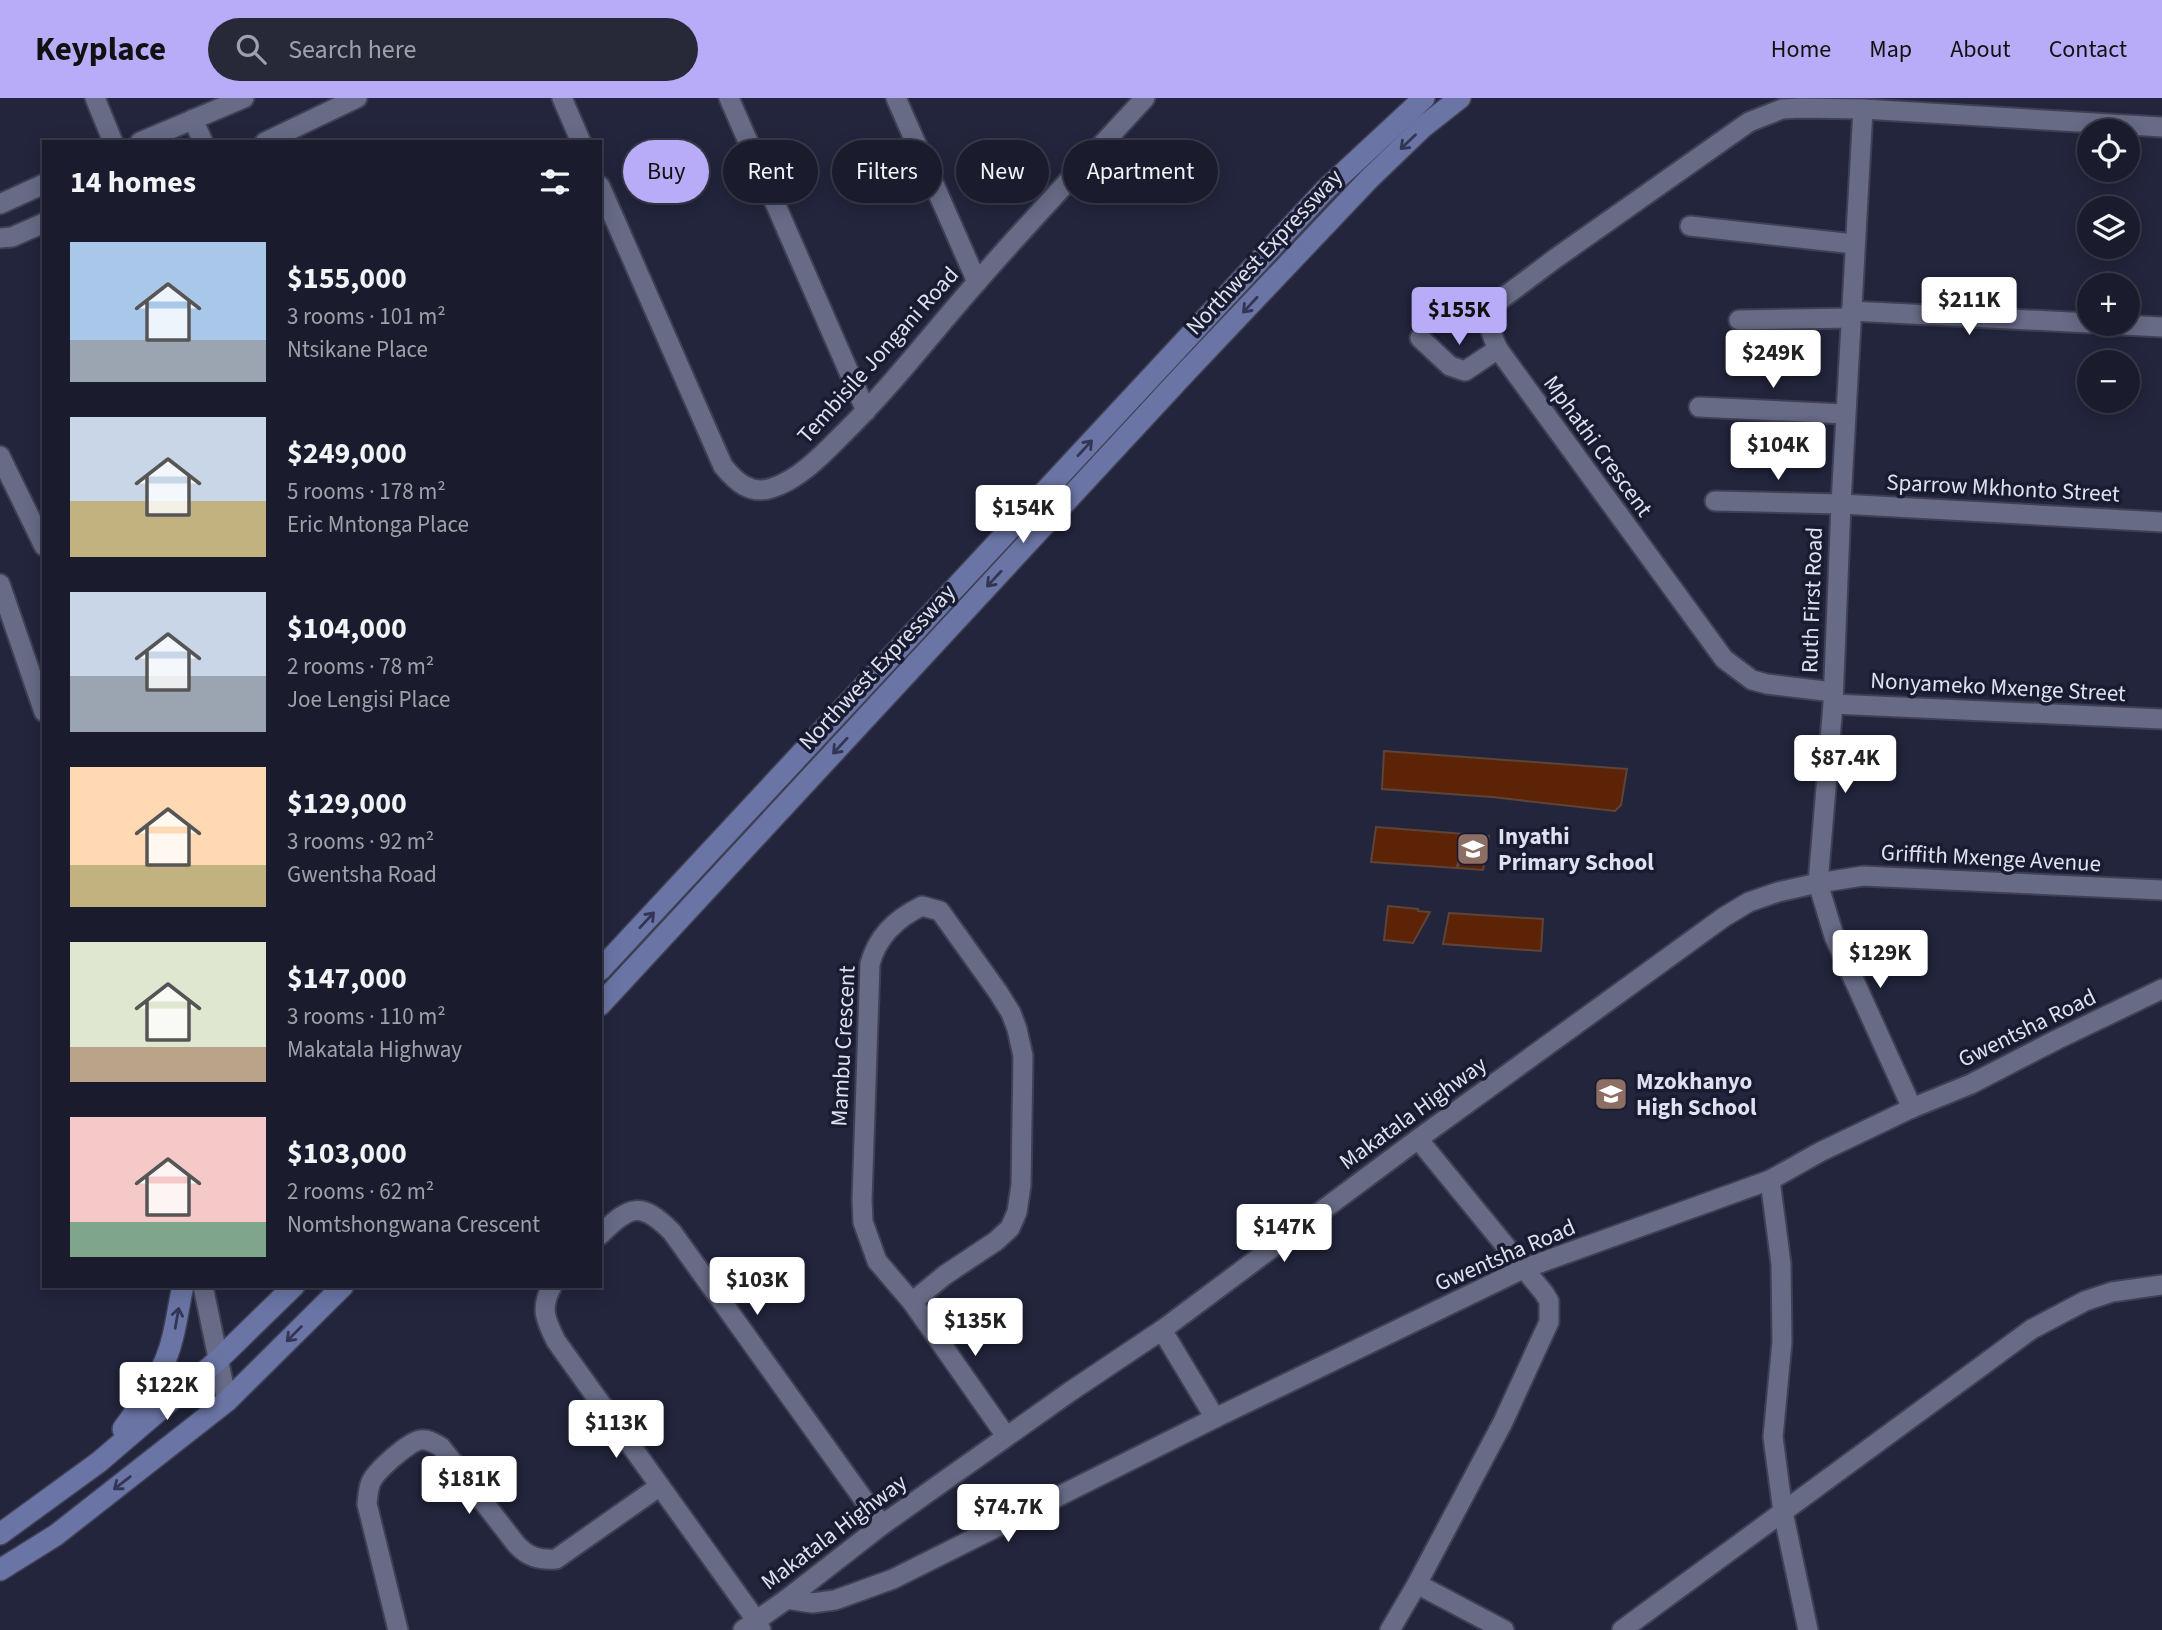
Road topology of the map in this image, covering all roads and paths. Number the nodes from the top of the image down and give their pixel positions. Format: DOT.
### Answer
graph roads {
  1 [pos="95,98"];
  2 [pos="244,98"];
  3 [pos="357,98"];
  4 [pos="562,98"];
  5 [pos="729,98"];
  6 [pos="896,98"];
  7 [pos="1144,98"];
  8 [pos="1424,98"];
  9 [pos="1460,98"];
  10 [pos="1863,109"];
  11 [pos="194,119"];
  12 [pos="2162,127"];
  13 [pos="112,140"];
  14 [pos="146,140"];
  15 [pos="202,140"];
  16 [pos="269,140"];
  17 [pos="580,140"];
  18 [pos="42,185"];
  19 [pos="602,191"];
  20 [pos="0,204"];
  21 [pos="42,226"];
  22 [pos="1690,226"];
  23 [pos="0,238"];
  24 [pos="1854,244"];
  25 [pos="977,282"];
  26 [pos="1851,314"];
  27 [pos="1739,320"];
  28 [pos="2077,323"];
  29 [pos="2140,326"];
  30 [pos="2162,327"];
  31 [pos="1420,338"];
  32 [pos="1498,349"];
  33 [pos="1699,407"];
  34 [pos="866,411"];
  35 [pos="1845,414"];
  36 [pos="0,456"];
  37 [pos="1715,501"];
  38 [pos="1841,504"];
  39 [pos="2162,522"];
  40 [pos="42,542"];
  41 [pos="0,584"];
  42 [pos="1833,698"];
  43 [pos="42,706"];
  44 [pos="2162,719"];
  45 [pos="1818,883"];
  46 [pos="2162,890"];
  47 [pos="602,969"];
  48 [pos="2162,989"];
  49 [pos="602,1003"];
  50 [pos="1912,1108"];
  51 [pos="1418,1139"];
  52 [pos="1770,1180"];
  53 [pos="602,1233"];
  54 [pos="1524,1269"];
  55 [pos="2162,1285"];
  56 [pos="183,1288"];
  57 [pos="202,1288"];
  58 [pos="292,1288"];
  59 [pos="341,1288"];
  60 [pos="551,1288"];
  61 [pos="912,1302"];
  62 [pos="1162,1330"];
  63 [pos="217,1360"];
  64 [pos="227,1401"];
  65 [pos="1215,1418"];
  66 [pos="1006,1436"];
  67 [pos="99,1462"];
  68 [pos="660,1486"];
  69 [pos="1783,1512"];
  70 [pos="882,1525"];
  71 [pos="0,1534"];
  72 [pos="0,1570"];
  73 [pos="1418,1584"];
  74 [pos="787,1599"];
  75 [pos="754,1627"];
  76 [pos="398,1630"];
  77 [pos="1390,1630"];
  78 [pos="1504,1630"];
  79 [pos="1622,1630"];
  80 [pos="1808,1630"];
  1 -- 13 [label="street"];
  2 -- 11 [label="street"];
  3 -- 16 [label="street"];
  4 -- 17 [label="street"];
  5 -- 34 [label="street"];
  6 -- 25 [label="street"];
  7 -- 25 [label="street, Tembisile Jongani Road"];
  47 -- 8 [label="main road, Northwest Expressway, one-way"];
  9 -- 49 [label="main road, Northwest Expressway, one-way"];
  10 -- 12 [label="street, Mphathi Crescent"];
  10 -- 24 [label="street, Ruth First Road"];
  10 -- 32 [label="street, Mphathi Crescent"];
  11 -- 14 [label="street"];
  11 -- 15 [label="street"];
  18 -- 20 [label="street"];
  19 -- 34 [label="street, Tembisile Jongani Road"];
  21 -- 23 [label="street"];
  22 -- 24 [label="street"];
  24 -- 26 [label="street, Ruth First Road"];
  25 -- 34 [label="street, Tembisile Jongani Road"];
  26 -- 27 [label="street"];
  26 -- 28 [label="street"];
  26 -- 35 [label="street, Ruth First Road"];
  29 -- 30 [label="street"];
  31 -- 32 [label="street"];
  32 -- 42 [label="street, Mphathi Crescent"];
  33 -- 35 [label="street"];
  35 -- 38 [label="street, Ruth First Road"];
  36 -- 40 [label="street"];
  37 -- 38 [label="street, Sparrow Mkhonto Street"];
  38 -- 39 [label="street, Sparrow Mkhonto Street"];
  38 -- 42 [label="street, Ruth First Road"];
  41 -- 43 [label="street"];
  42 -- 44 [label="street, Nonyameko Mxenge Street"];
  42 -- 45 [label="street, Ruth First Road"];
  45 -- 46 [label="street, Griffith Mxenge Avenue"];
  45 -- 50 [label="street"];
  45 -- 51 [label="street, Makatala Highway"];
  48 -- 50 [label="street, Gwentsha Road"];
  50 -- 52 [label="street, Gwentsha Road"];
  51 -- 54 [label="street"];
  51 -- 62 [label="street, Makatala Highway"];
  52 -- 54 [label="street, Gwentsha Road"];
  52 -- 69 [label="street"];
  53 -- 70 [label="street"];
  54 -- 65 [label="street, Gwentsha Road"];
  54 -- 73 [label="street"];
  55 -- 69 [label="street"];
  67 -- 56 [label="main road, one-way"];
  57 -- 63 [label="street"];
  58 -- 63 [label="main road"];
  59 -- 64 [label="main road, one-way"];
  60 -- 68 [label="street"];
  61 -- 61 [label="street, Mambu Crescent"];
  61 -- 66 [label="street, Mambu Crescent"];
  62 -- 65 [label="street"];
  62 -- 66 [label="street, Makatala Highway"];
  63 -- 64 [label="street"];
  63 -- 67 [label="main road"];
  64 -- 72 [label="main road, one-way"];
  65 -- 74 [label="street, Gwentsha Road"];
  66 -- 70 [label="street, Makatala Highway"];
  67 -- 71 [label="main road"];
  68 -- 75 [label="street"];
  68 -- 76 [label="street"];
  69 -- 79 [label="street"];
  69 -- 80 [label="street"];
  70 -- 74 [label="street, Makatala Highway"];
  73 -- 77 [label="street"];
  73 -- 78 [label="street"];
  74 -- 75 [label="street, Makatala Highway"];
}
